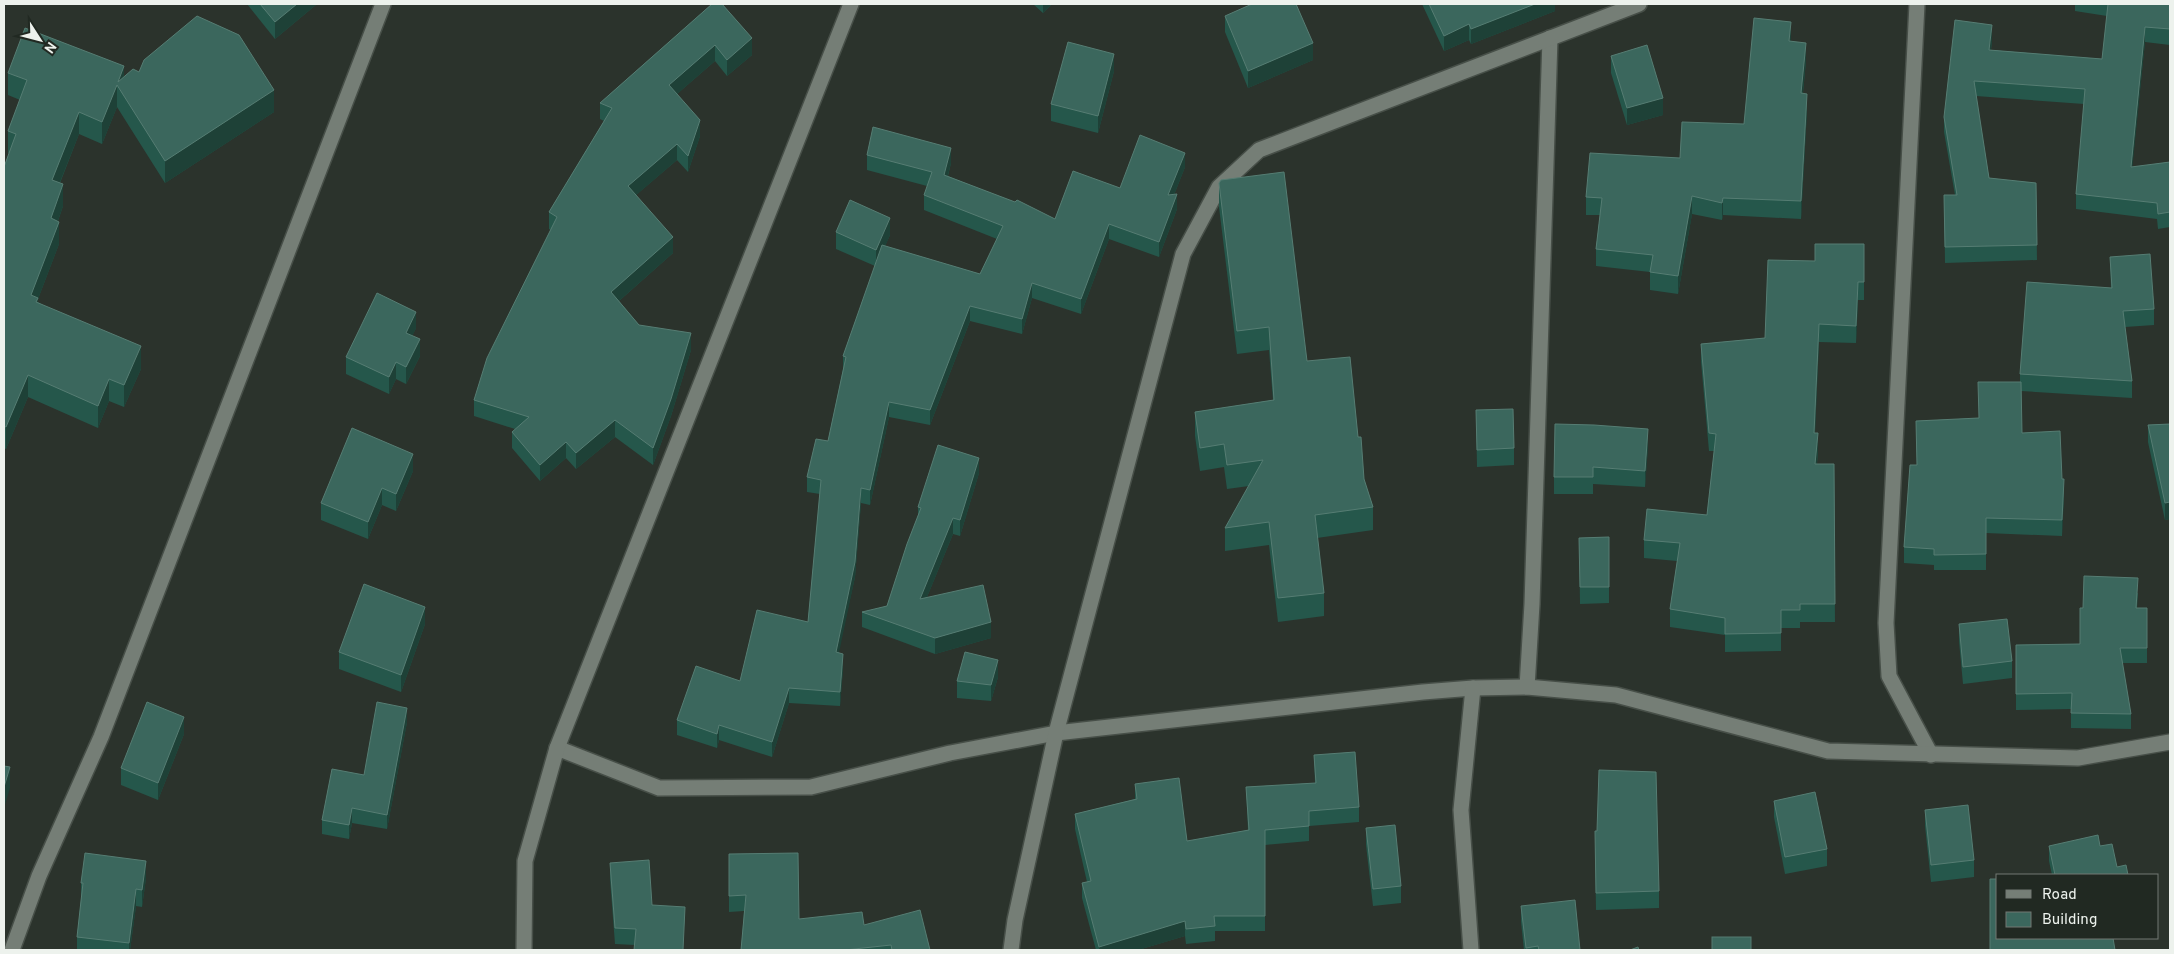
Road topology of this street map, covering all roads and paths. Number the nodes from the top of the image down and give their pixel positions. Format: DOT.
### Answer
graph roads {
  1 [pos="383,4"];
  2 [pos="851,4"];
  3 [pos="1639,4"];
  4 [pos="1917,4"];
  5 [pos="1550,38"];
  6 [pos="1527,687"];
  7 [pos="1473,688"];
  8 [pos="1056,733"];
  9 [pos="2170,742"];
  10 [pos="557,748"];
  11 [pos="1931,754"];
  12 [pos="12,950"];
  13 [pos="524,950"];
  14 [pos="1011,950"];
  15 [pos="1471,950"];
  1 -- 12 [label="street"];
  2 -- 10 [label="street"];
  3 -- 5 [label="street"];
  4 -- 11 [label="street"];
  5 -- 6 [label="street"];
  5 -- 8 [label="street"];
  6 -- 7 [label="street"];
  6 -- 11 [label="street"];
  7 -- 8 [label="street"];
  7 -- 15 [label="street"];
  8 -- 10 [label="street"];
  8 -- 14 [label="street"];
  9 -- 11 [label="street"];
  10 -- 13 [label="street"];
}
